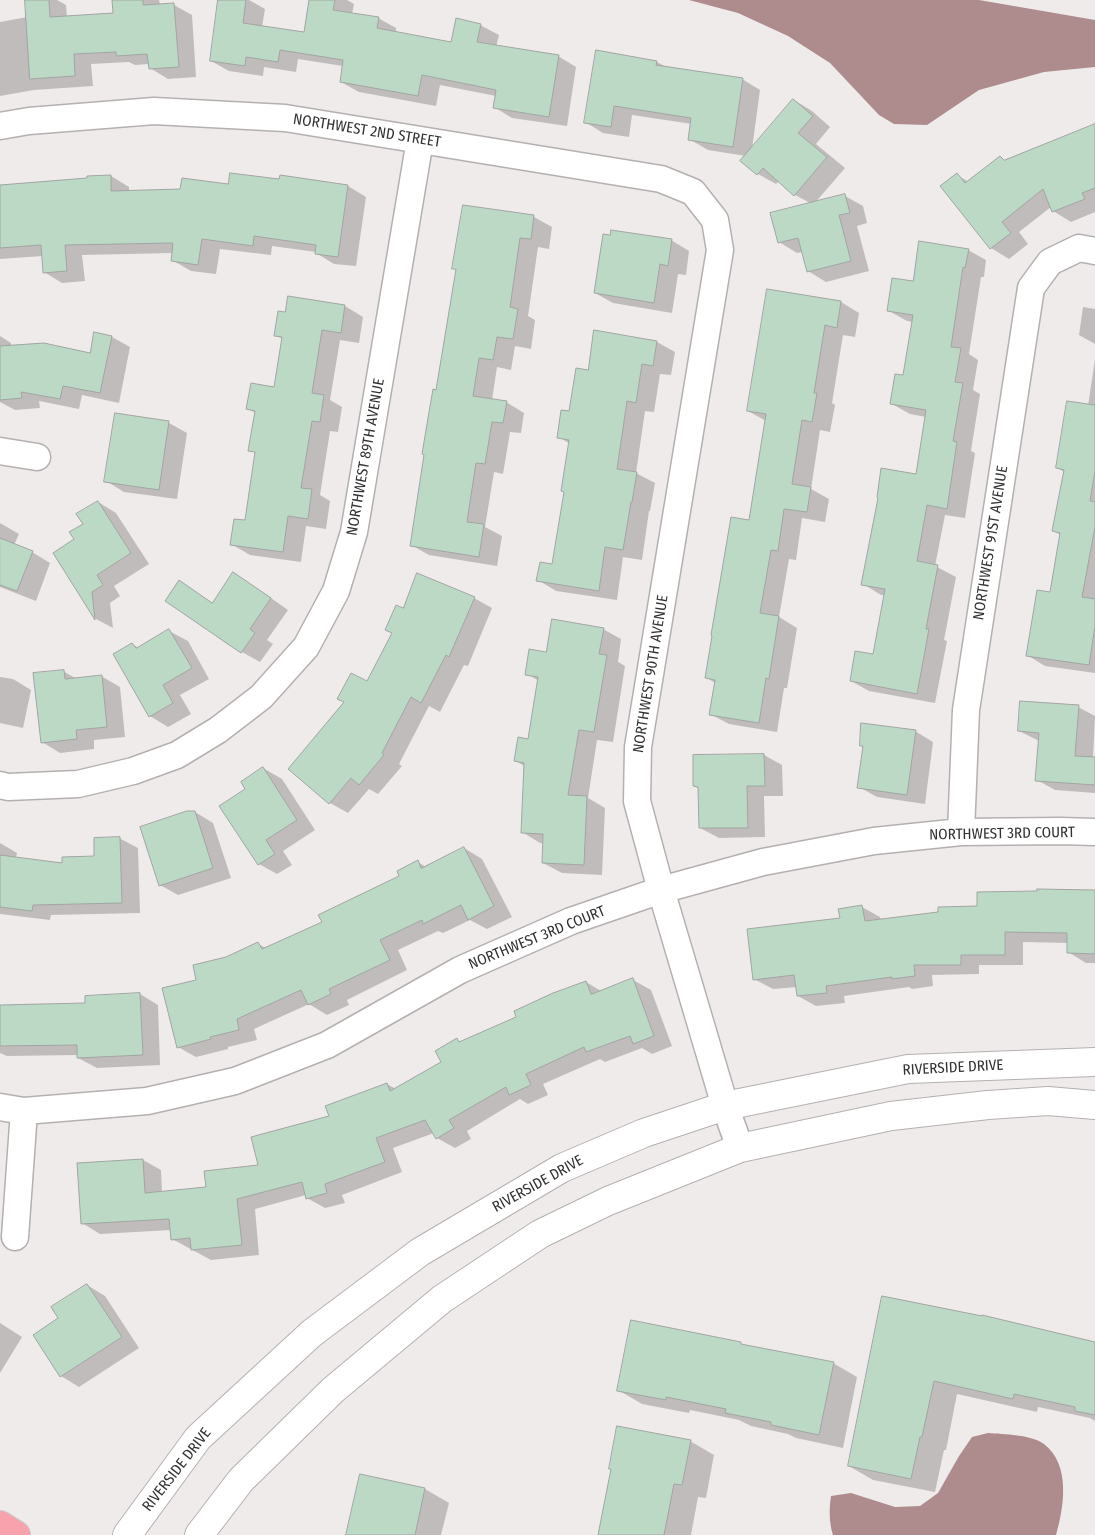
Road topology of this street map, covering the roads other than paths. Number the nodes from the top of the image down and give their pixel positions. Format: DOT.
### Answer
graph roads {
  1 [pos="0,126"];
  2 [pos="420,140"];
  3 [pos="716,220"];
  4 [pos="1095,251"];
  5 [pos="0,452"];
  6 [pos="37,457"];
  7 [pos="0,785"];
  8 [pos="961,832"];
  9 [pos="1095,832"];
  10 [pos="661,890"];
  11 [pos="1095,1062"];
  12 [pos="1095,1105"];
  13 [pos="725,1106"];
  14 [pos="12,1109"];
  15 [pos="740,1148"];
  16 [pos="15,1237"];
  17 [pos="0,1525"];
  18 [pos="16,1535"];
  19 [pos="127,1535"];
  20 [pos="199,1535"];
  1 -- 2 [label="street, NORTHWEST 2ND STREET"];
  2 -- 3 [label="street, NORTHWEST 2ND STREET"];
  2 -- 7 [label="street, NORTHWEST 89TH AVENUE"];
  3 -- 10 [label="street, NORTHWEST 90TH AVENUE"];
  4 -- 8 [label="street, NORTHWEST 91ST AVENUE"];
  5 -- 6 [label="street"];
  8 -- 9 [label="street, NORTHWEST 3RD COURT"];
  8 -- 10 [label="street, NORTHWEST 3RD COURT"];
  10 -- 13 [label="street, NORTHWEST 90TH AVENUE"];
  10 -- 14 [label="street, NORTHWEST 3RD COURT"];
  11 -- 13 [label="street, RIVERSIDE DRIVE"];
  12 -- 15 [label="street"];
  13 -- 15 [label="street, NORTHWEST 90TH AVENUE"];
  13 -- 19 [label="street, RIVERSIDE DRIVE"];
  14 -- 16 [label="street"];
  15 -- 20 [label="street"];
  17 -- 18 [label="main road"];
}
